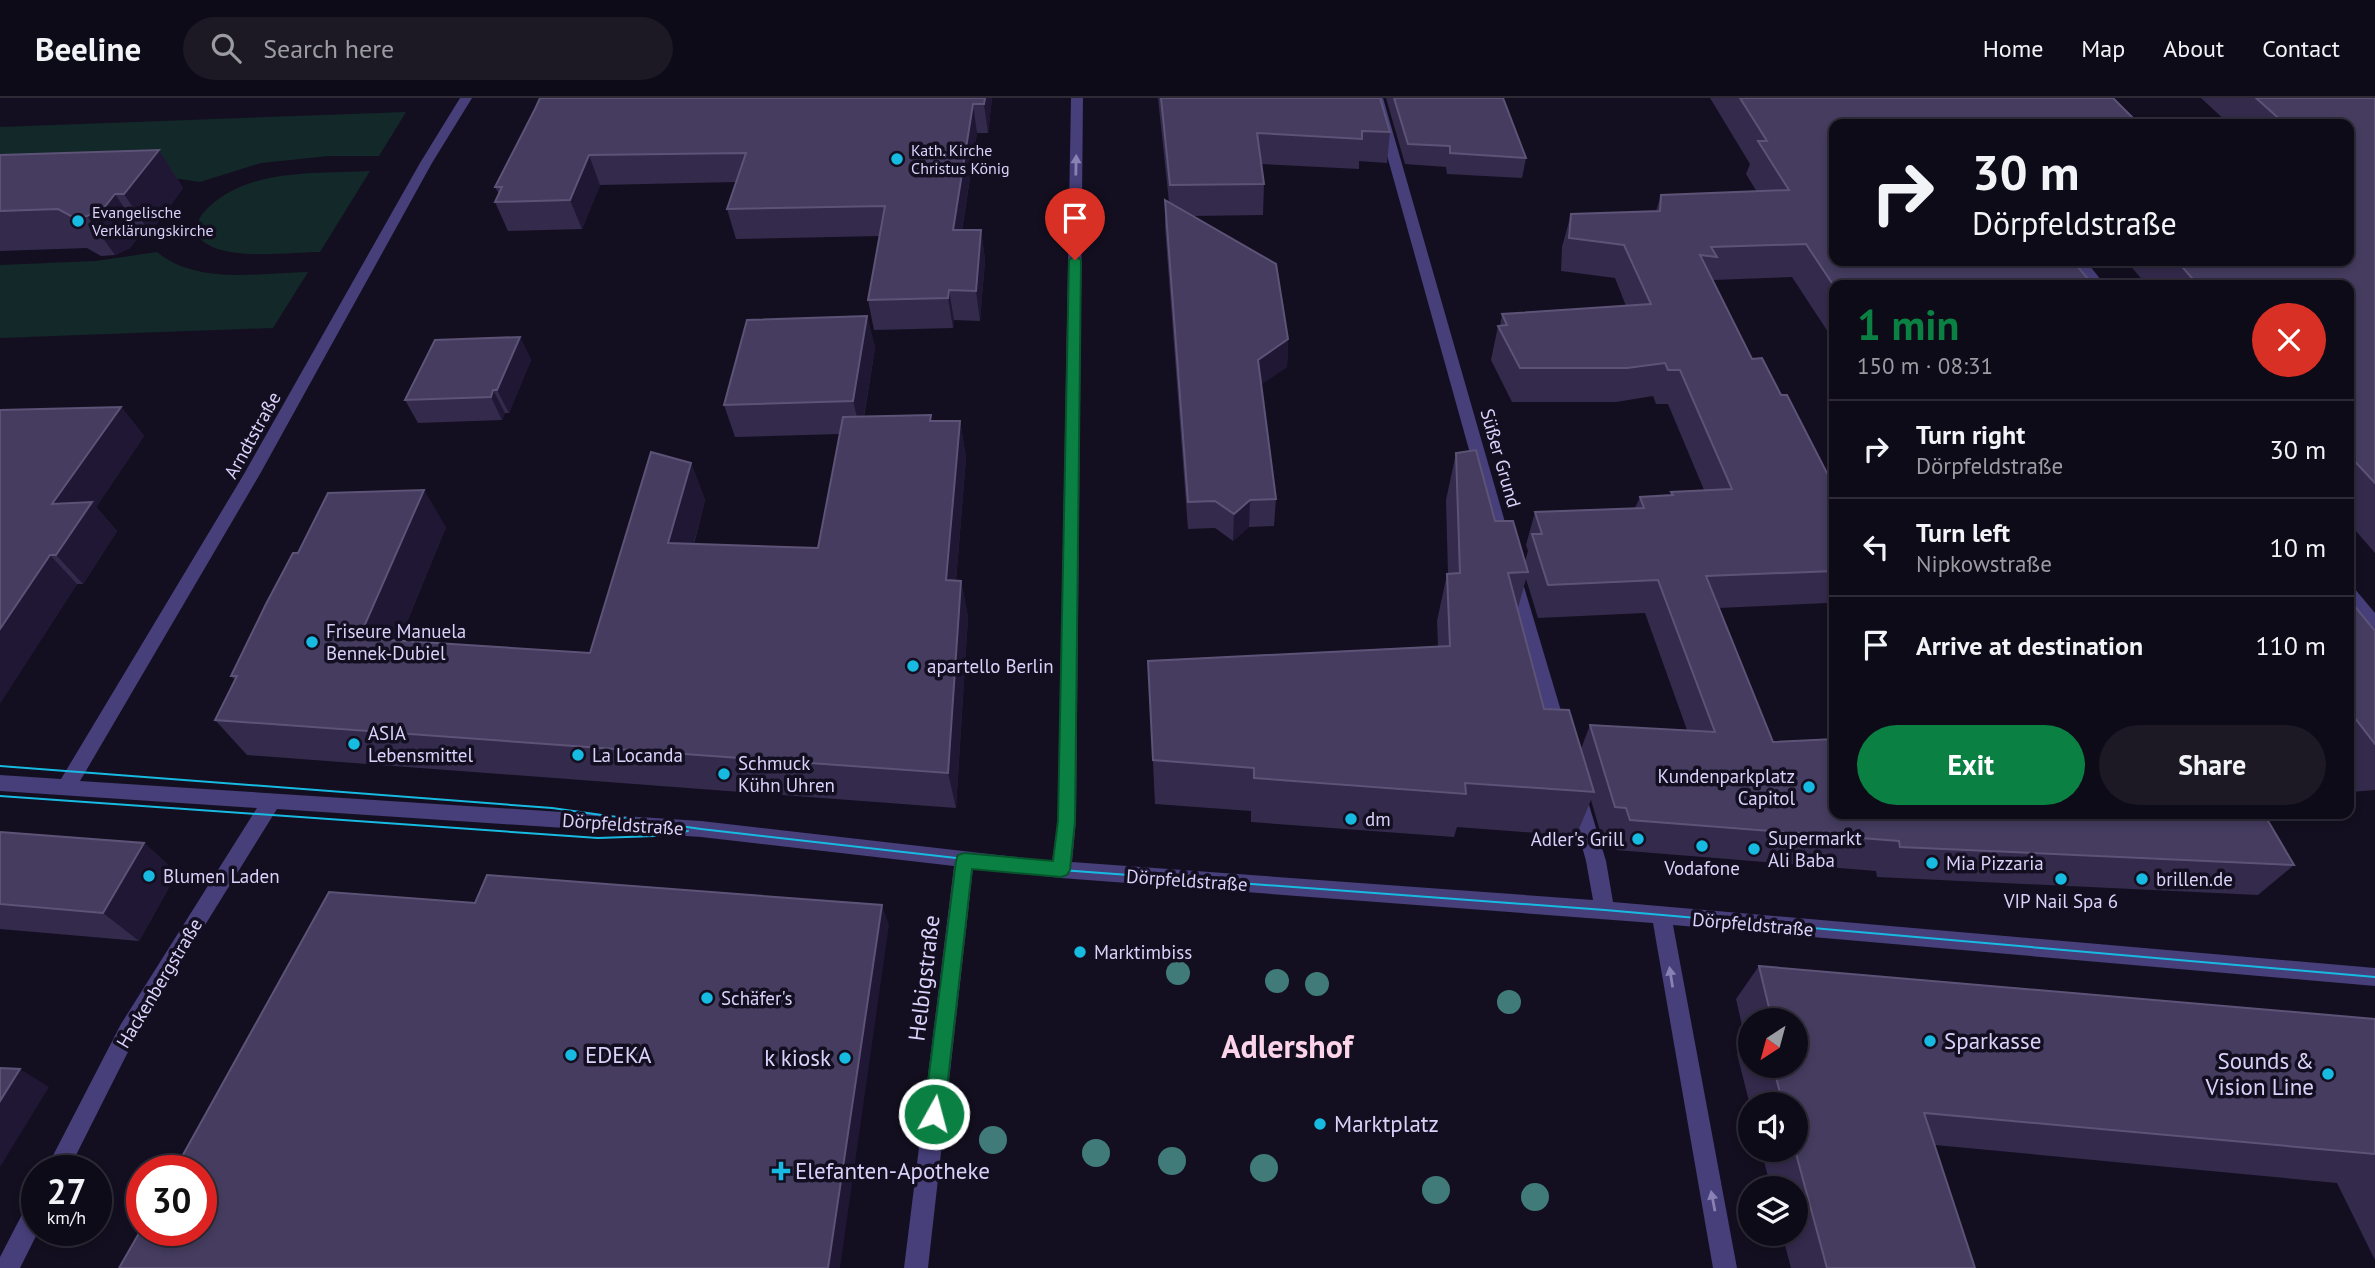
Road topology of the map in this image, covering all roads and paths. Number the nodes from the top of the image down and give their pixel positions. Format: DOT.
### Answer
graph roads {
  1 [pos="466,98"];
  2 [pos="1077,98"];
  3 [pos="1377,98"];
  4 [pos="2083,266"];
  5 [pos="2095,280"];
  6 [pos="2354,599"];
  7 [pos="2375,625"];
  8 [pos="1562,743"];
  9 [pos="1573,782"];
  10 [pos="0,783"];
  11 [pos="66,787"];
  12 [pos="272,800"];
  13 [pos="964,861"];
  14 [pos="1061,870"];
  15 [pos="1605,910"];
  16 [pos="1662,916"];
  17 [pos="2375,978"];
  18 [pos="64,1155"];
  19 [pos="21,1240"];
  20 [pos="7,1268"];
  21 [pos="916,1268"];
  22 [pos="1726,1268"];
  1 -- 11 [label="street, Arndtstraße"];
  14 -- 2 [label="street, one-way"];
  3 -- 8 [label="street, Süßer Grund"];
  4 -- 5 [label="street"];
  6 -- 7 [label="street"];
  9 -- 15 [label="street"];
  10 -- 11 [label="street, Dörpfeldstraße"];
  11 -- 12 [label="street, Dörpfeldstraße"];
  12 -- 13 [label="street, Dörpfeldstraße"];
  12 -- 18 [label="street, Hackenbergstraße"];
  13 -- 14 [label="street, Dörpfeldstraße"];
  13 -- 21 [label="street, Helbigstraße"];
  14 -- 15 [label="street, Dörpfeldstraße"];
  15 -- 16 [label="street, Dörpfeldstraße"];
  16 -- 17 [label="street, Dörpfeldstraße"];
  22 -- 16 [label="street, one-way"];
  19 -- 20 [label="street"];
}
